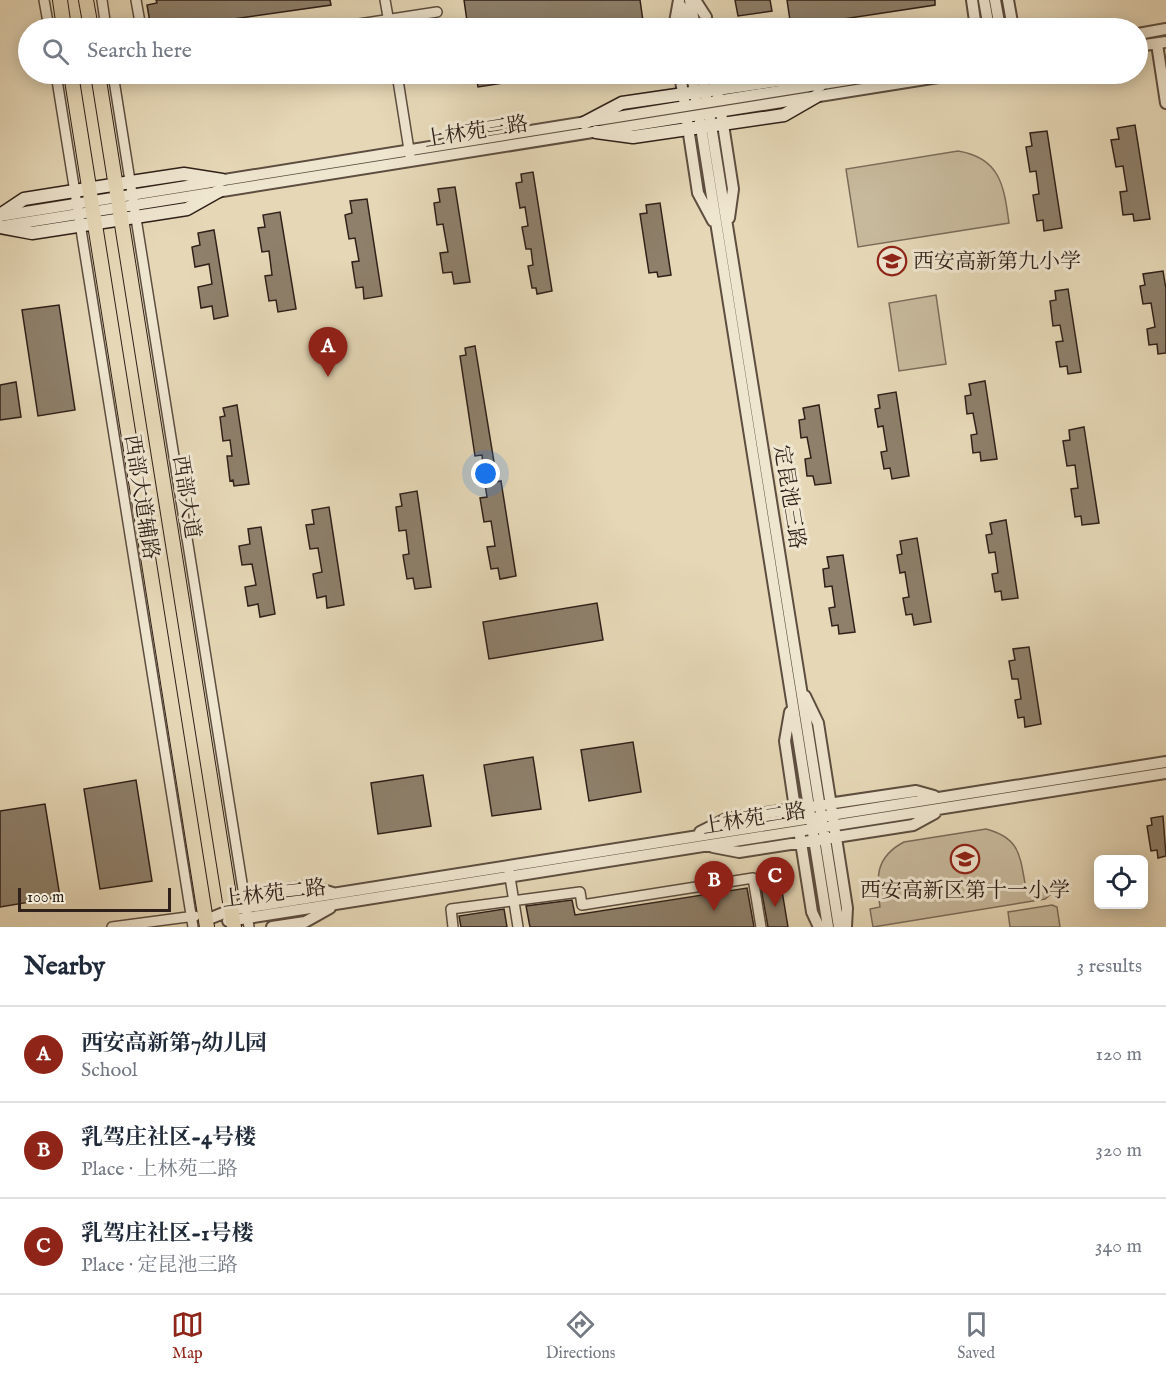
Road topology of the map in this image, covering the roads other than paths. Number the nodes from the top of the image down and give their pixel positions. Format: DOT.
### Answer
graph roads {
  1 [pos="44,0"];
  2 [pos="60,0"];
  3 [pos="86,0"];
  4 [pos="102,0"];
  5 [pos="136,0"];
  6 [pos="385,0"];
  7 [pos="679,0"];
  8 [pos="690,0"];
  9 [pos="695,0"];
  10 [pos="972,0"];
  11 [pos="984,0"];
  12 [pos="996,0"];
  13 [pos="1008,0"];
  14 [pos="437,12"];
  15 [pos="47,18"];
  16 [pos="63,18"];
  17 [pos="89,18"];
  18 [pos="105,18"];
  19 [pos="139,18"];
  20 [pos="388,18"];
  21 [pos="413,18"];
  22 [pos="676,18"];
  23 [pos="683,18"];
  24 [pos="693,18"];
  25 [pos="706,18"];
  26 [pos="975,18"];
  27 [pos="987,18"];
  28 [pos="999,18"];
  29 [pos="1011,18"];
  30 [pos="1166,30"];
  31 [pos="1148,32"];
  32 [pos="1161,43"];
  33 [pos="58,84"];
  34 [pos="73,84"];
  35 [pos="100,84"];
  36 [pos="115,84"];
  37 [pos="399,84"];
  38 [pos="687,84"];
  39 [pos="695,84"];
  40 [pos="702,84"];
  41 [pos="712,84"];
  42 [pos="769,84"];
  43 [pos="794,84"];
  44 [pos="846,84"];
  45 [pos="876,84"];
  46 [pos="819,91"];
  47 [pos="1166,103"];
  48 [pos="703,109"];
  49 [pos="584,123"];
  50 [pos="596,132"];
  51 [pos="410,156"];
  52 [pos="220,186"];
  53 [pos="75,191"];
  54 [pos="133,200"];
  55 [pos="118,202"];
  56 [pos="92,207"];
  57 [pos="0,215"];
  58 [pos="79,215"];
  59 [pos="0,227"];
  60 [pos="722,229"];
  61 [pos="800,685"];
  62 [pos="792,702"];
  63 [pos="1163,768"];
  64 [pos="942,802"];
  65 [pos="833,814"];
  66 [pos="816,823"];
  67 [pos="798,825"];
  68 [pos="836,837"];
  69 [pos="509,871"];
  70 [pos="244,895"];
  71 [pos="337,899"];
  72 [pos="514,902"];
  73 [pos="192,915"];
  74 [pos="247,918"];
  75 [pos="233,919"];
  76 [pos="207,923"];
  77 [pos="112,927"];
  78 [pos="194,927"];
  79 [pos="272,927"];
  80 [pos="453,927"];
  81 [pos="518,927"];
  82 [pos="762,927"];
  83 [pos="819,927"];
  84 [pos="828,927"];
  85 [pos="839,927"];
  86 [pos="846,927"];
  1 -- 15 [label="street"];
  2 -- 16 [label="main road"];
  3 -- 17 [label="main road"];
  4 -- 18 [label="street"];
  5 -- 19 [label="street"];
  6 -- 20 [label="street"];
  7 -- 22 [label="street"];
  7 -- 23 [label="street"];
  8 -- 24 [label="street"];
  9 -- 25 [label="street"];
  10 -- 26 [label="street"];
  11 -- 27 [label="street"];
  12 -- 28 [label="street"];
  13 -- 29 [label="street"];
  14 -- 21 [label="street"];
  30 -- 31 [label="street"];
  32 -- 47 [label="street"];
  33 -- 53 [label="street, 西部大道辅路"];
  34 -- 56 [label="main road"];
  35 -- 55 [label="main road, 西部大道"];
  36 -- 54 [label="street, 西部大道辅路"];
  37 -- 51 [label="street"];
  38 -- 48 [label="street"];
  39 -- 48 [label="street, 定昆池三路"];
  40 -- 48 [label="street, 定昆池三路"];
  41 -- 48 [label="street"];
  42 -- 48 [label="main road"];
  43 -- 46 [label="main road"];
  44 -- 46 [label="street"];
  45 -- 46 [label="street"];
  46 -- 48 [label="main road"];
  48 -- 49 [label="main road"];
  48 -- 50 [label="main road"];
  48 -- 60 [label="street, 定昆池三路"];
  48 -- 60 [label="street"];
  49 -- 51 [label="street, 上林苑三路"];
  50 -- 51 [label="street, 上林苑三路"];
  51 -- 52 [label="street, 上林苑三路"];
  52 -- 54 [label="main road"];
  52 -- 54 [label="main road"];
  53 -- 56 [label="main road"];
  53 -- 57 [label="main road"];
  53 -- 58 [label="street, 西部大道辅路"];
  54 -- 55 [label="main road"];
  54 -- 55 [label="main road"];
  54 -- 70 [label="street, 西部大道辅路"];
  55 -- 56 [label="main road"];
  55 -- 56 [label="main road"];
  55 -- 75 [label="main road, 西部大道"];
  56 -- 58 [label="main road"];
  56 -- 58 [label="street"];
  56 -- 76 [label="main road"];
  57 -- 58 [label="street"];
  58 -- 59 [label="main road"];
  58 -- 73 [label="street, 西部大道辅路"];
  60 -- 61 [label="street, 定昆池三路"];
  60 -- 62 [label="street, 定昆池三路"];
  61 -- 65 [label="street"];
  61 -- 66 [label="street, 定昆池三路"];
  62 -- 66 [label="street, 定昆池三路"];
  62 -- 67 [label="street"];
  63 -- 64 [label="street, 上林苑二路"];
  64 -- 65 [label="street, 上林苑二路"];
  64 -- 68 [label="street"];
  65 -- 66 [label="street, 上林苑二路"];
  65 -- 66 [label="street"];
  65 -- 68 [label="street"];
  66 -- 67 [label="street, 上林苑二路"];
  66 -- 67 [label="street"];
  66 -- 68 [label="street"];
  66 -- 84 [label="street, 定昆池三路"];
  66 -- 85 [label="street, 定昆池三路"];
  67 -- 69 [label="street, 上林苑二路"];
  67 -- 69 [label="street, 上林苑二路"];
  67 -- 83 [label="street"];
  68 -- 86 [label="street"];
  69 -- 71 [label="street, 上林苑二路"];
  69 -- 72 [label="street"];
  70 -- 71 [label="street"];
  70 -- 74 [label="street, 西部大道辅路"];
  71 -- 74 [label="street, 上林苑二路"];
  71 -- 79 [label="street"];
  72 -- 80 [label="street"];
  72 -- 81 [label="street"];
  72 -- 82 [label="street"];
  73 -- 76 [label="street"];
  73 -- 77 [label="street"];
  73 -- 78 [label="street, 西部大道辅路"];
  74 -- 75 [label="street, 上林苑二路"];
  75 -- 76 [label="street, 上林苑二路"];
}
